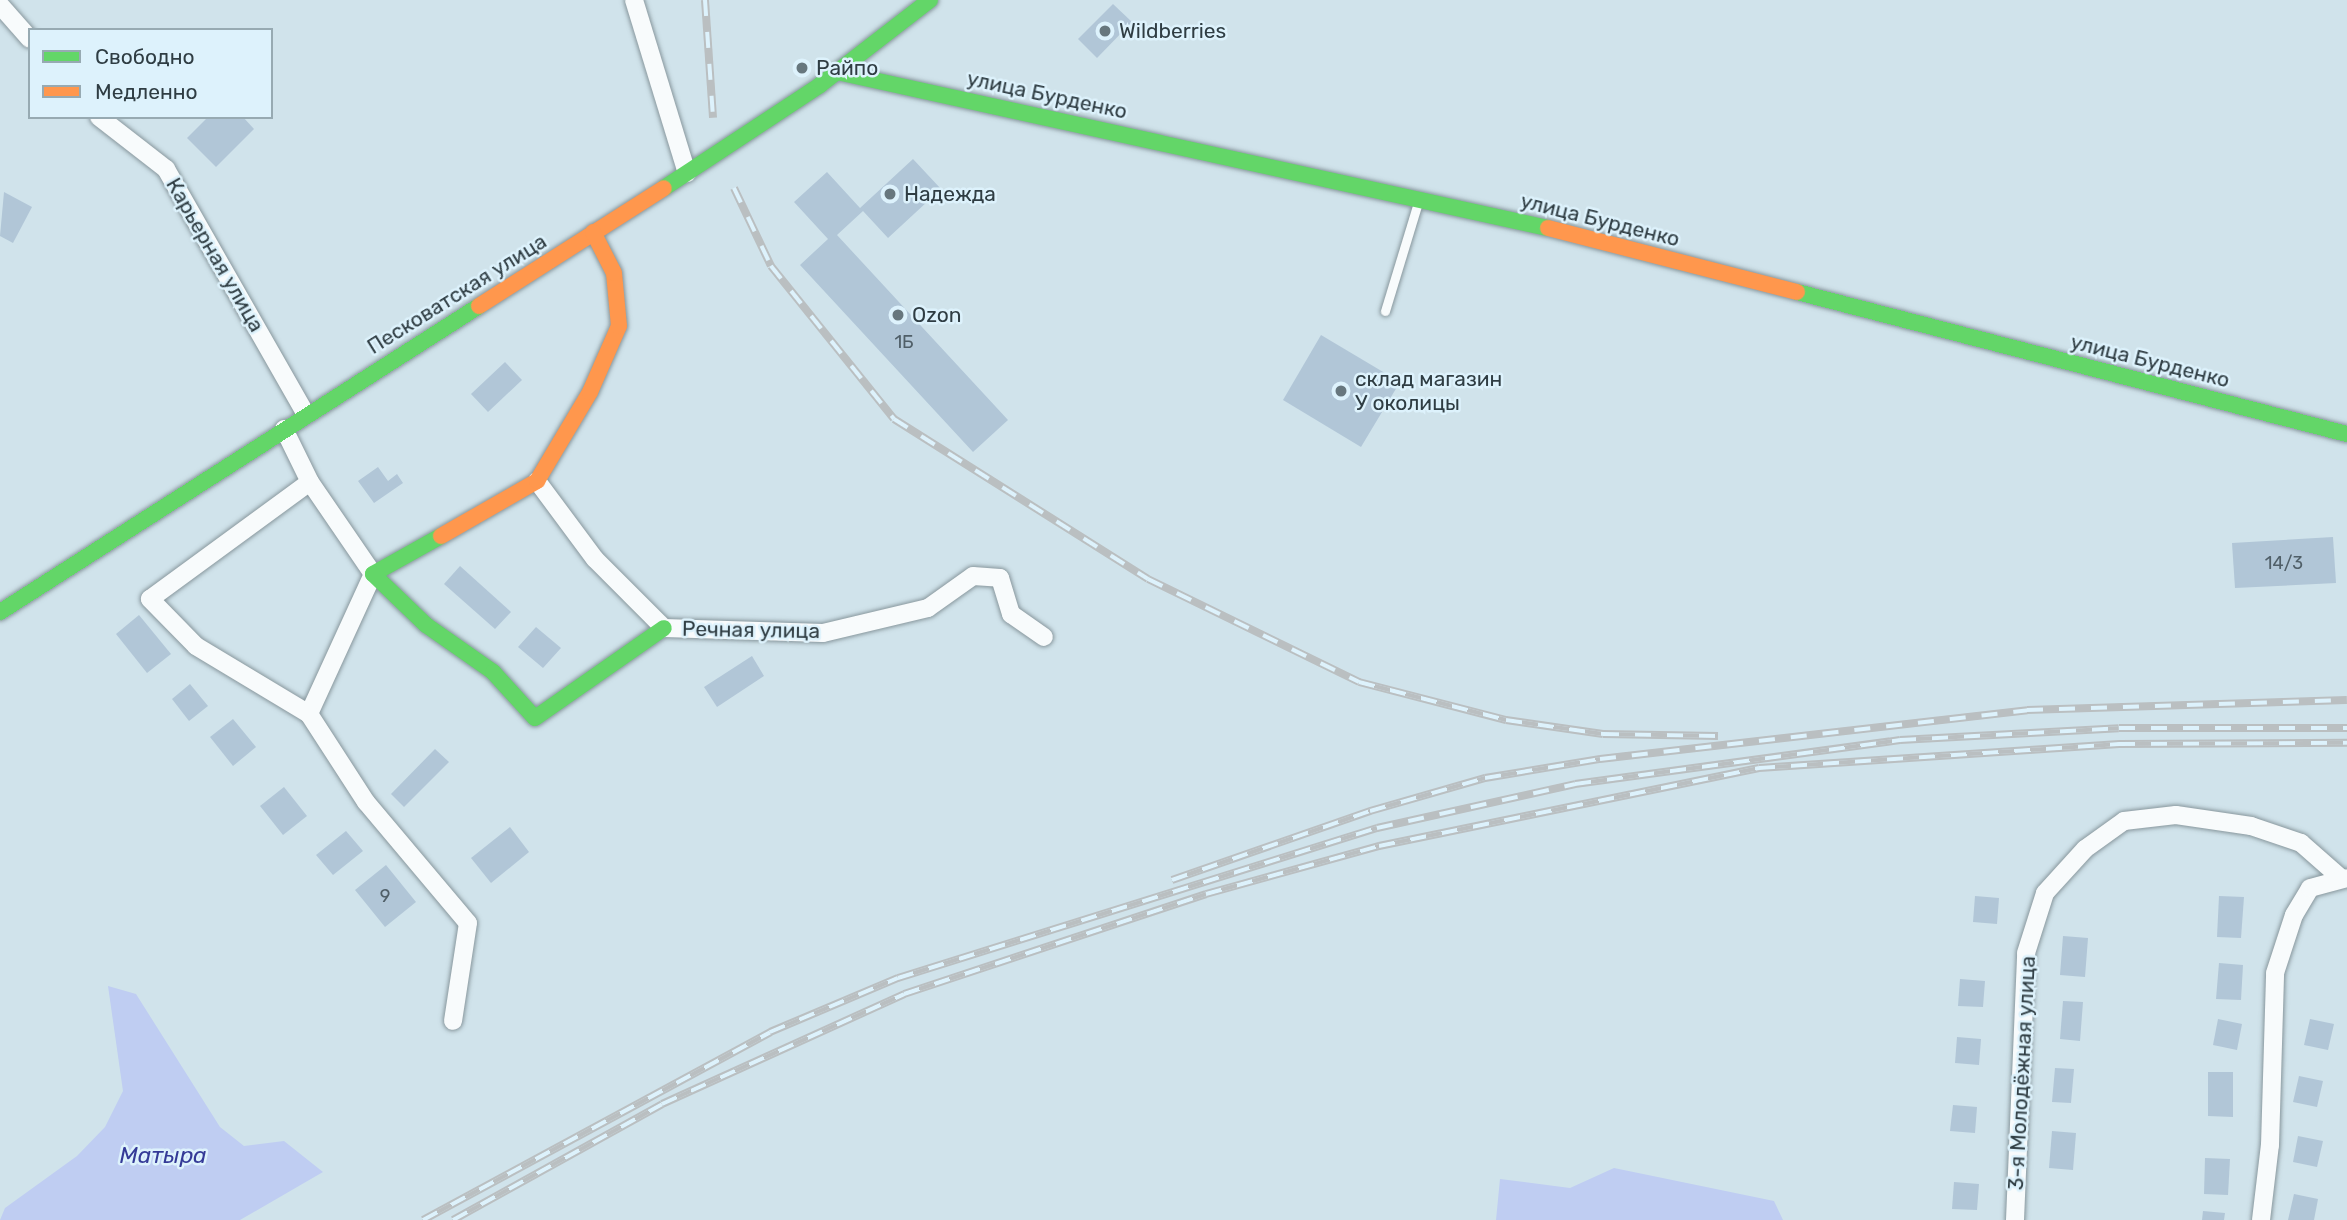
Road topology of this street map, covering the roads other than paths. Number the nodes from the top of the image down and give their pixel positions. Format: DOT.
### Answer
graph roads {
  1 [pos="635,0"];
  2 [pos="930,0"];
  3 [pos="0,5"];
  4 [pos="28,37"];
  5 [pos="838,72"];
  6 [pos="102,119"];
  7 [pos="687,173"];
  8 [pos="1419,197"];
  9 [pos="593,232"];
  10 [pos="1385,311"];
  11 [pos="306,414"];
  12 [pos="284,429"];
  13 [pos="2347,434"];
  14 [pos="537,481"];
  15 [pos="310,482"];
  16 [pos="373,574"];
  17 [pos="0,612"];
  18 [pos="664,628"];
  19 [pos="1044,637"];
  20 [pos="309,714"];
  21 [pos="2344,878"];
  22 [pos="453,1021"];
  23 [pos="2015,1220"];
  24 [pos="2261,1220"];
  1 -- 7 [label="street"];
  2 -- 5 [label="street, Песковатская улица"];
  3 -- 4 [label="street"];
  5 -- 7 [label="street, Песковатская улица"];
  5 -- 8 [label="street, улица Бурденко"];
  6 -- 11 [label="street, Карьерная улица"];
  7 -- 9 [label="street, Песковатская улица"];
  8 -- 10 [label="lane"];
  8 -- 13 [label="street, улица Бурденко"];
  9 -- 11 [label="street, Песковатская улица"];
  9 -- 14 [label="street"];
  11 -- 12 [label="street, Песковатская улица"];
  12 -- 15 [label="street, Речная улица"];
  12 -- 17 [label="street, Песковатская улица"];
  14 -- 16 [label="street"];
  14 -- 18 [label="street, Речная улица"];
  15 -- 16 [label="street, Речная улица"];
  15 -- 20 [label="street"];
  16 -- 18 [label="street, Речная улица"];
  16 -- 20 [label="street"];
  18 -- 19 [label="street, Речная улица"];
  20 -- 22 [label="street"];
  21 -- 23 [label="street, 3-я Молодёжная улица"];
  21 -- 24 [label="street"];
}
